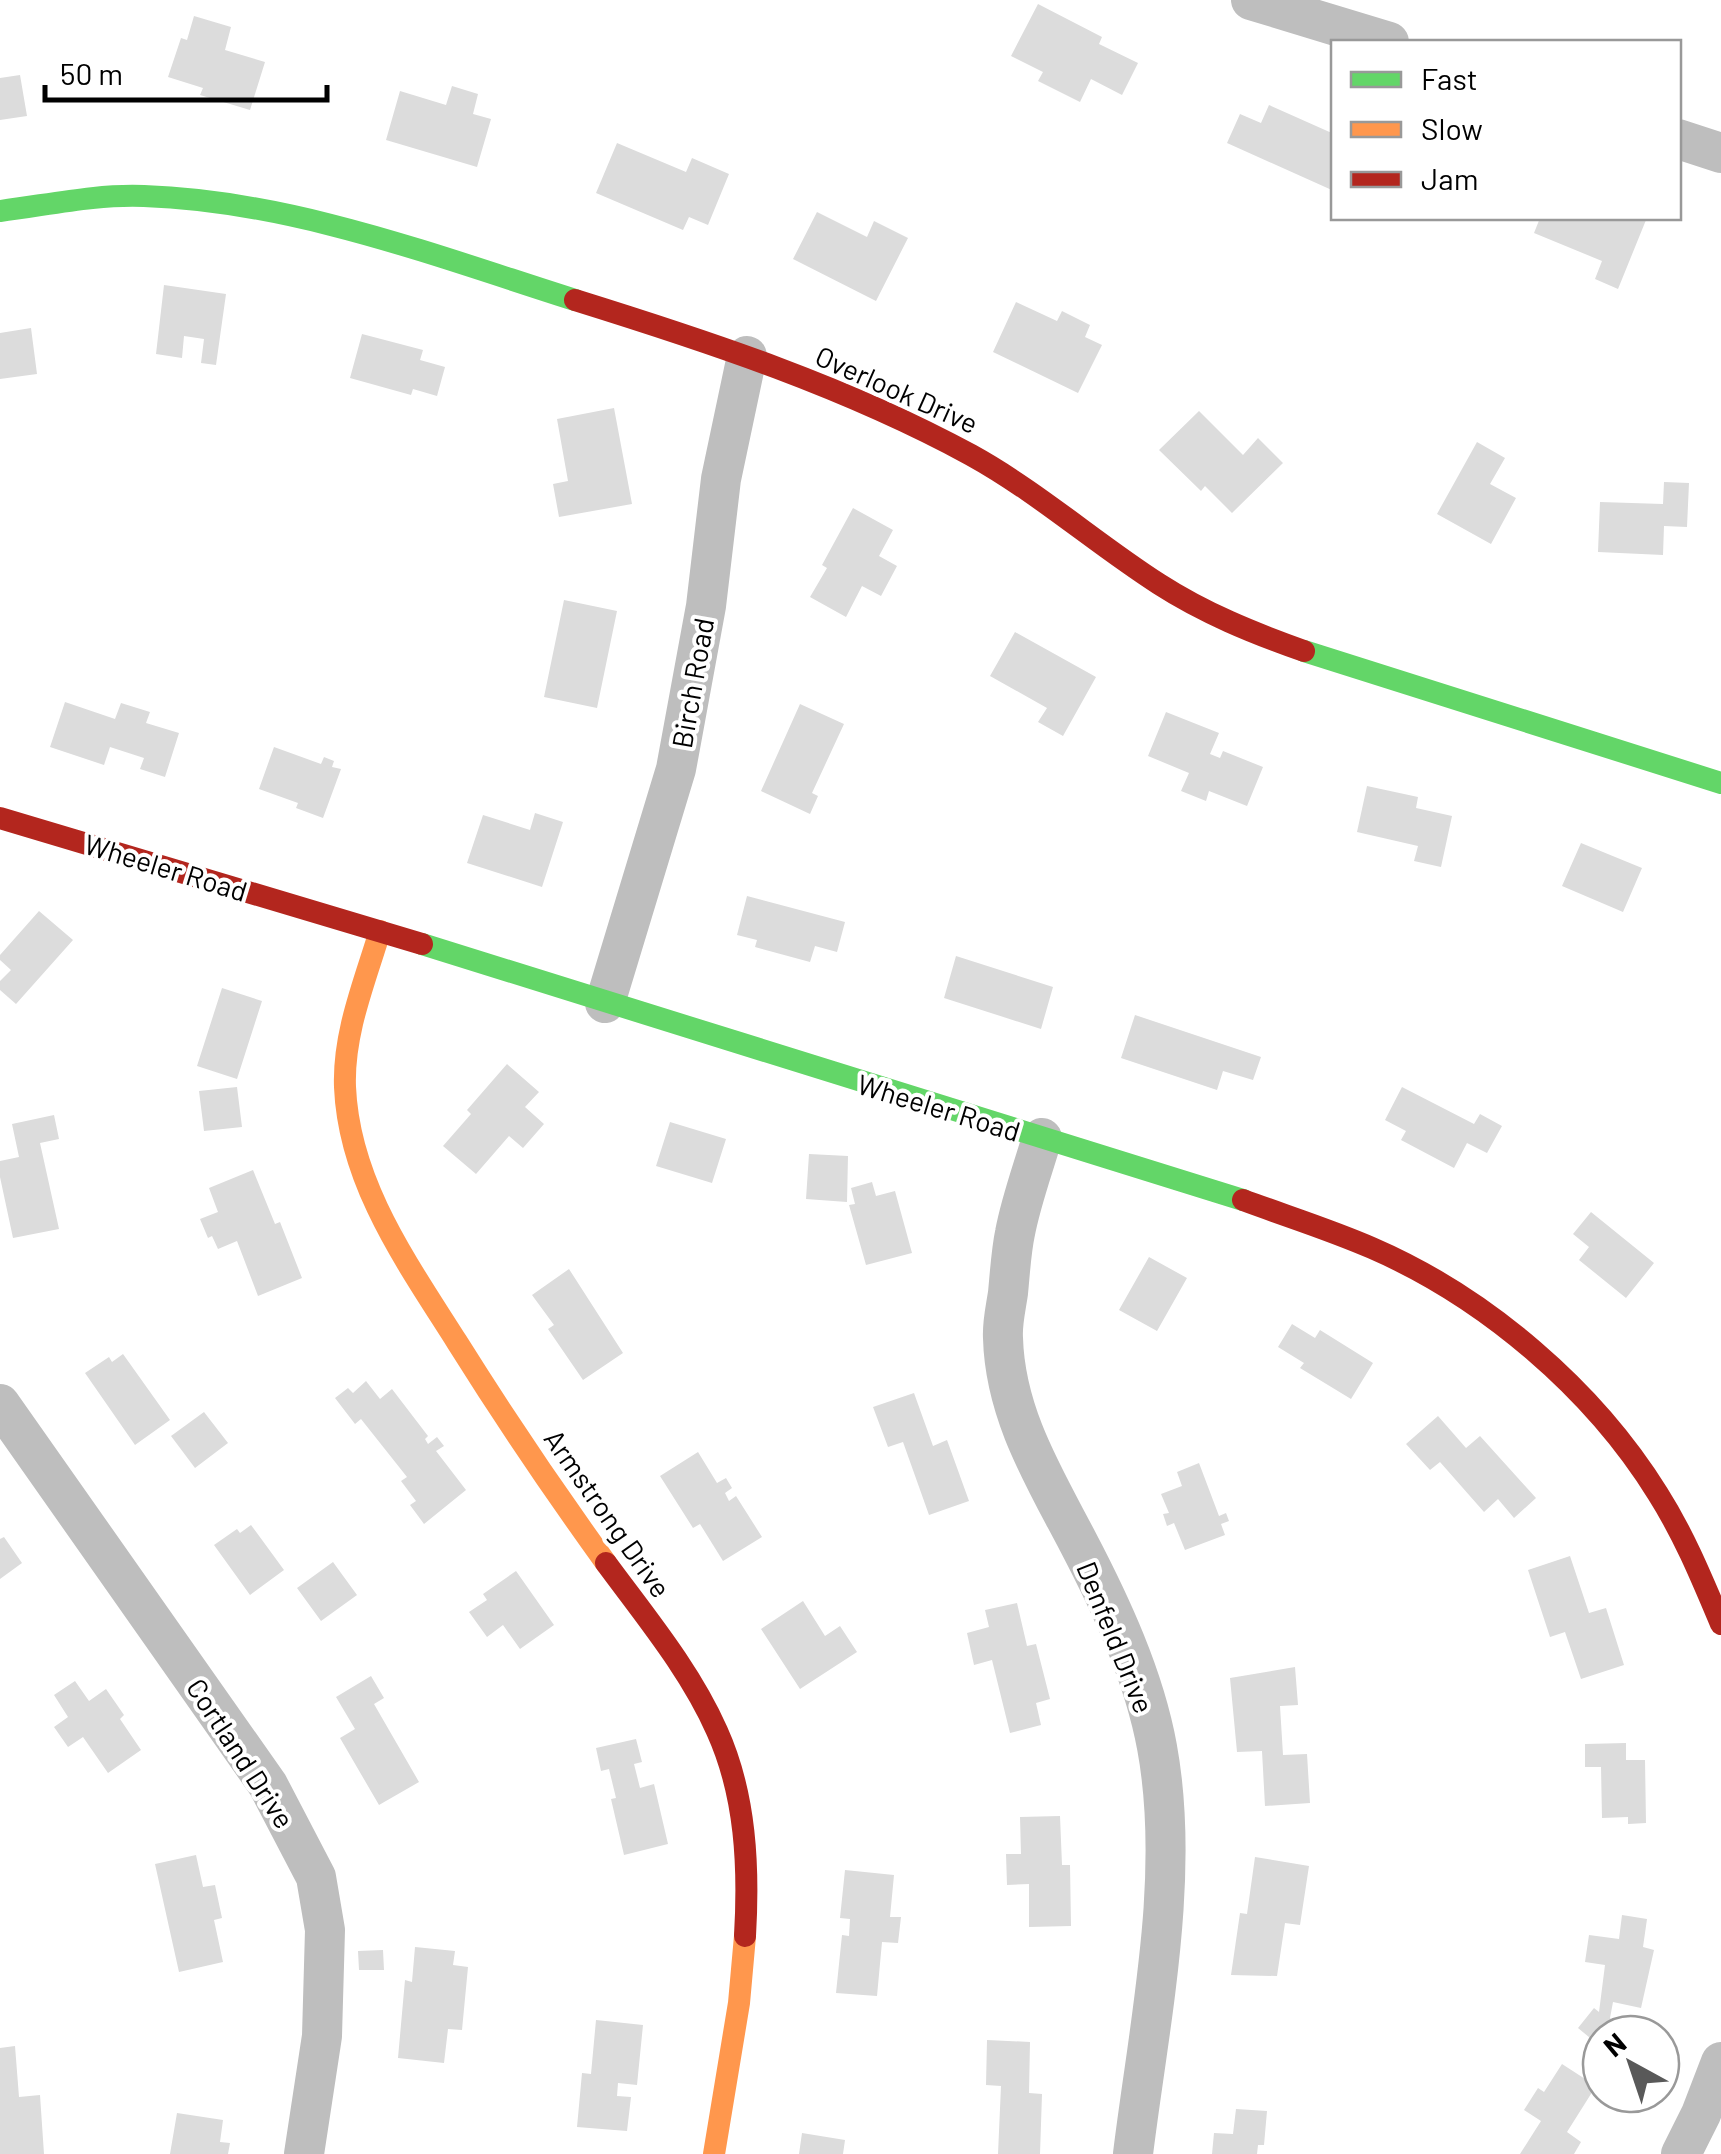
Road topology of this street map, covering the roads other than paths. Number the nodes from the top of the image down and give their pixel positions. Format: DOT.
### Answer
graph roads {
  1 [pos="1251,0"];
  2 [pos="1381,40"];
  3 [pos="1681,140"];
  4 [pos="1721,153"];
  5 [pos="0,211"];
  6 [pos="747,356"];
  7 [pos="1721,783"];
  8 [pos="0,818"];
  9 [pos="380,931"];
  10 [pos="605,1003"];
  11 [pos="1042,1138"];
  12 [pos="0,1404"];
  13 [pos="1721,1624"];
  14 [pos="1721,2062"];
  15 [pos="304,2154"];
  16 [pos="714,2154"];
  17 [pos="1133,2154"];
  18 [pos="1681,2154"];
  1 -- 2 [label="street"];
  3 -- 4 [label="street"];
  5 -- 6 [label="street, Overlook Drive"];
  6 -- 7 [label="street, Overlook Drive"];
  6 -- 10 [label="street, Birch Road"];
  8 -- 9 [label="street, Wheeler Road"];
  9 -- 10 [label="street, Wheeler Road"];
  9 -- 16 [label="street, Armstrong Drive"];
  10 -- 11 [label="street, Wheeler Road"];
  11 -- 13 [label="street, Wheeler Road"];
  11 -- 17 [label="street, Denfeld Drive"];
  12 -- 15 [label="street, Cortland Drive"];
  14 -- 18 [label="street"];
}
